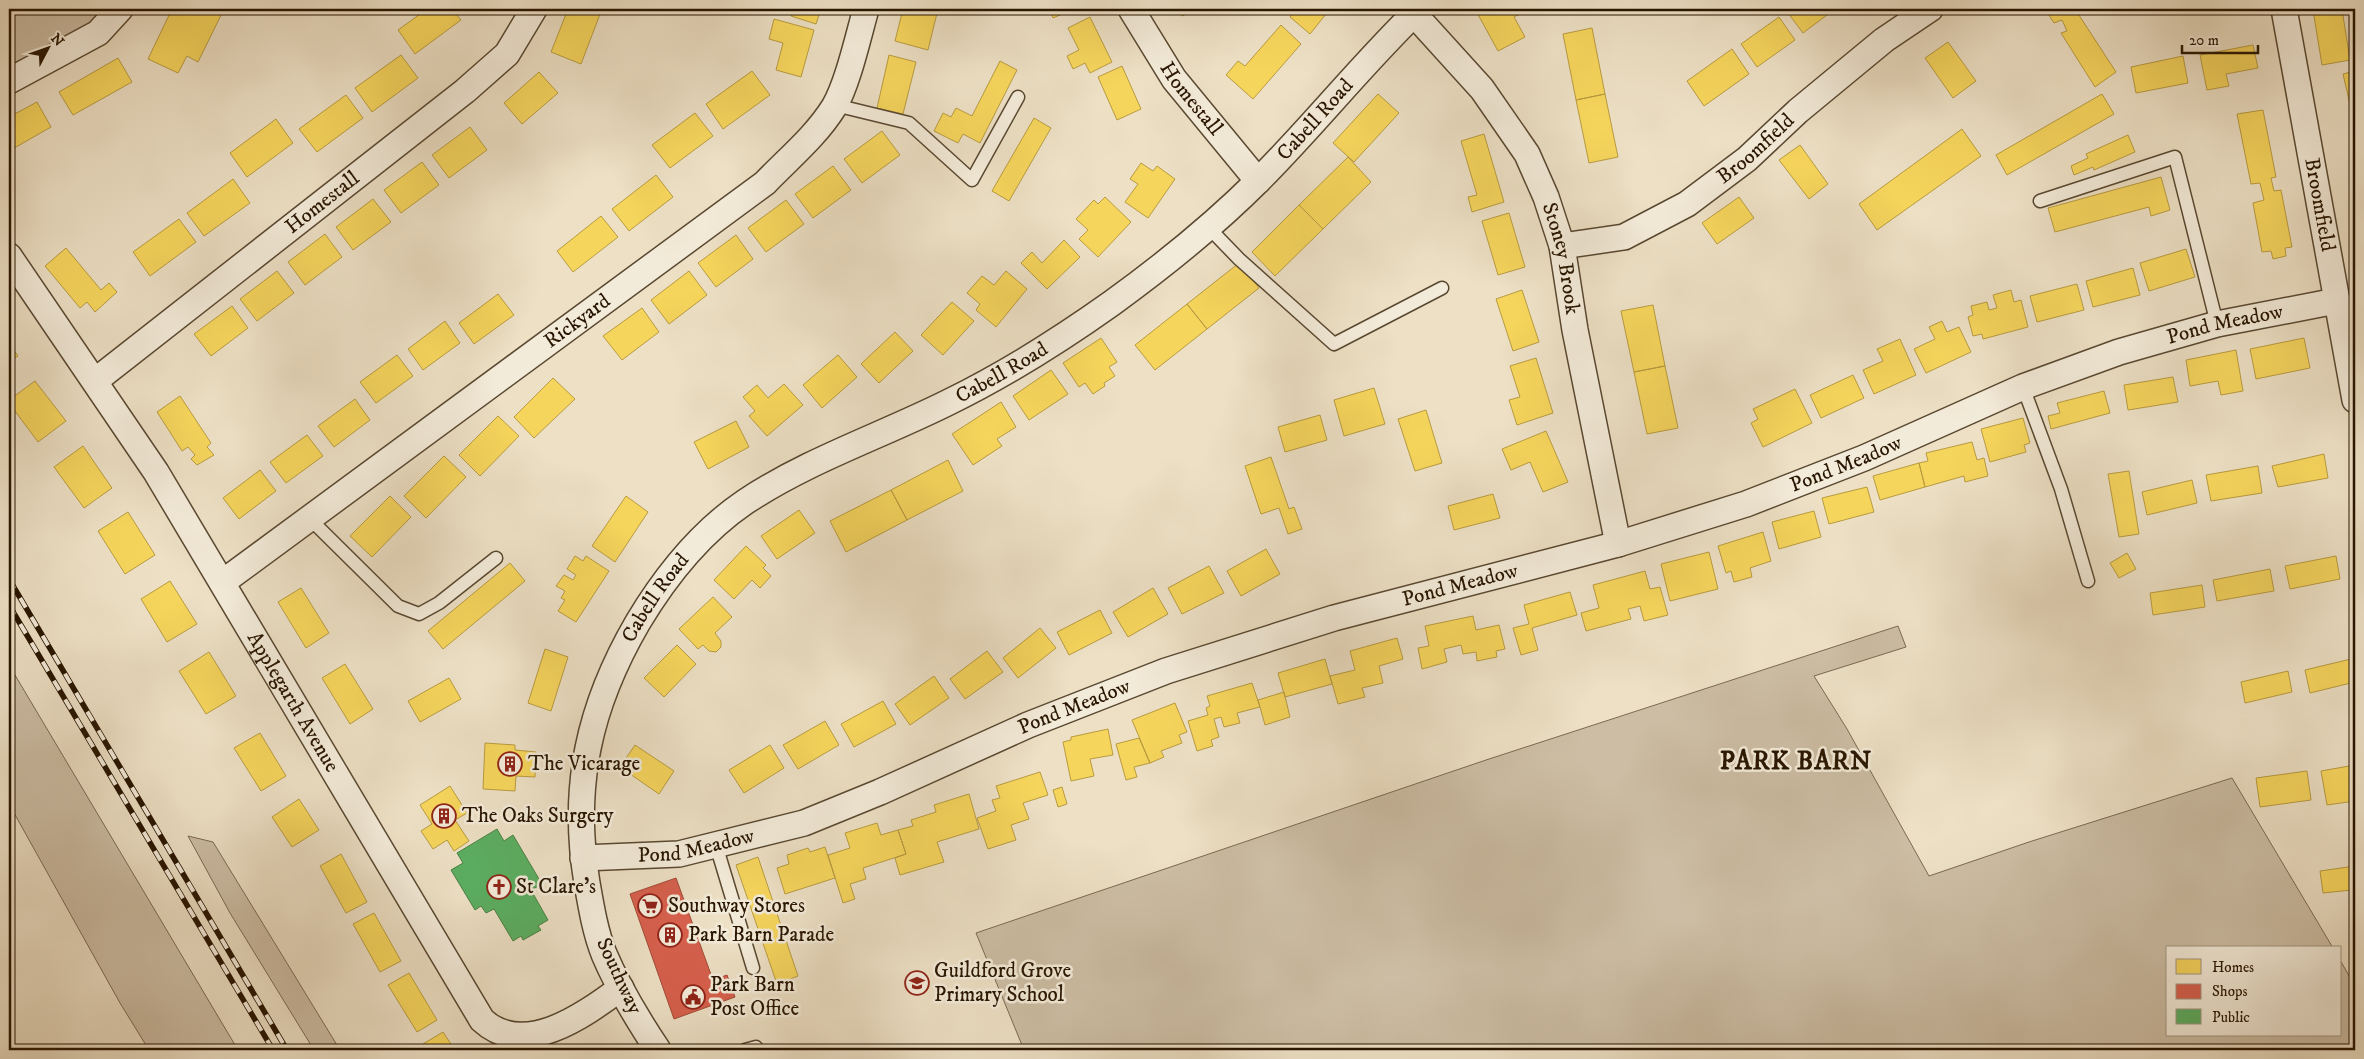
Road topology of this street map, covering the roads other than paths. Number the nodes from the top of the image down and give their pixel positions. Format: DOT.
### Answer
graph roads {
  1 [pos="120,9"];
  2 [pos="534,9"];
  3 [pos="866,9"];
  4 [pos="1131,9"];
  5 [pos="1930,9"];
  6 [pos="2284,9"];
  7 [pos="1417,11"];
  8 [pos="9,81"];
  9 [pos="1018,97"];
  10 [pos="834,105"];
  11 [pos="1258,181"];
  12 [pos="2040,201"];
  13 [pos="1208,226"];
  14 [pos="1562,246"];
  15 [pos="9,256"];
  16 [pos="1442,288"];
  17 [pos="2336,301"];
  18 [pos="2217,324"];
  19 [pos="94,381"];
  20 [pos="2023,387"];
  21 [pos="2355,400"];
  22 [pos="309,518"];
  23 [pos="1618,544"];
  24 [pos="496,558"];
  25 [pos="2088,581"];
  26 [pos="223,582"];
  27 [pos="593,720"];
  28 [pos="716,845"];
  29 [pos="583,858"];
  30 [pos="753,968"];
  31 [pos="621,988"];
  32 [pos="658,1050"];
  1 -- 8 [label="street"];
  2 -- 19 [label="street, Homestall"];
  3 -- 10 [label="street, Rickyard"];
  4 -- 11 [label="street, Homestall"];
  5 -- 14 [label="street, Broomfield"];
  6 -- 17 [label="street, Broomfield"];
  7 -- 11 [label="street, Cabell Road"];
  7 -- 14 [label="street, Stoney Brook"];
  9 -- 10 [label="lane"];
  10 -- 22 [label="street, Rickyard"];
  11 -- 13 [label="street, Cabell Road"];
  12 -- 18 [label="lane"];
  13 -- 16 [label="lane"];
  13 -- 27 [label="street, Cabell Road"];
  14 -- 23 [label="street, Stoney Brook"];
  15 -- 19 [label="street, Applegarth Avenue"];
  17 -- 18 [label="street, Pond Meadow"];
  17 -- 21 [label="street, Broomfield"];
  18 -- 20 [label="street, Pond Meadow"];
  19 -- 26 [label="street, Applegarth Avenue"];
  20 -- 23 [label="street, Pond Meadow"];
  20 -- 25 [label="lane"];
  22 -- 24 [label="lane"];
  22 -- 26 [label="street, Rickyard"];
  23 -- 28 [label="street, Pond Meadow"];
  26 -- 31 [label="street, Applegarth Avenue"];
  27 -- 29 [label="street, Southway"];
  28 -- 29 [label="street, Pond Meadow"];
  28 -- 30 [label="lane"];
  29 -- 31 [label="street, Southway"];
  31 -- 32 [label="street, Southway"];
}
